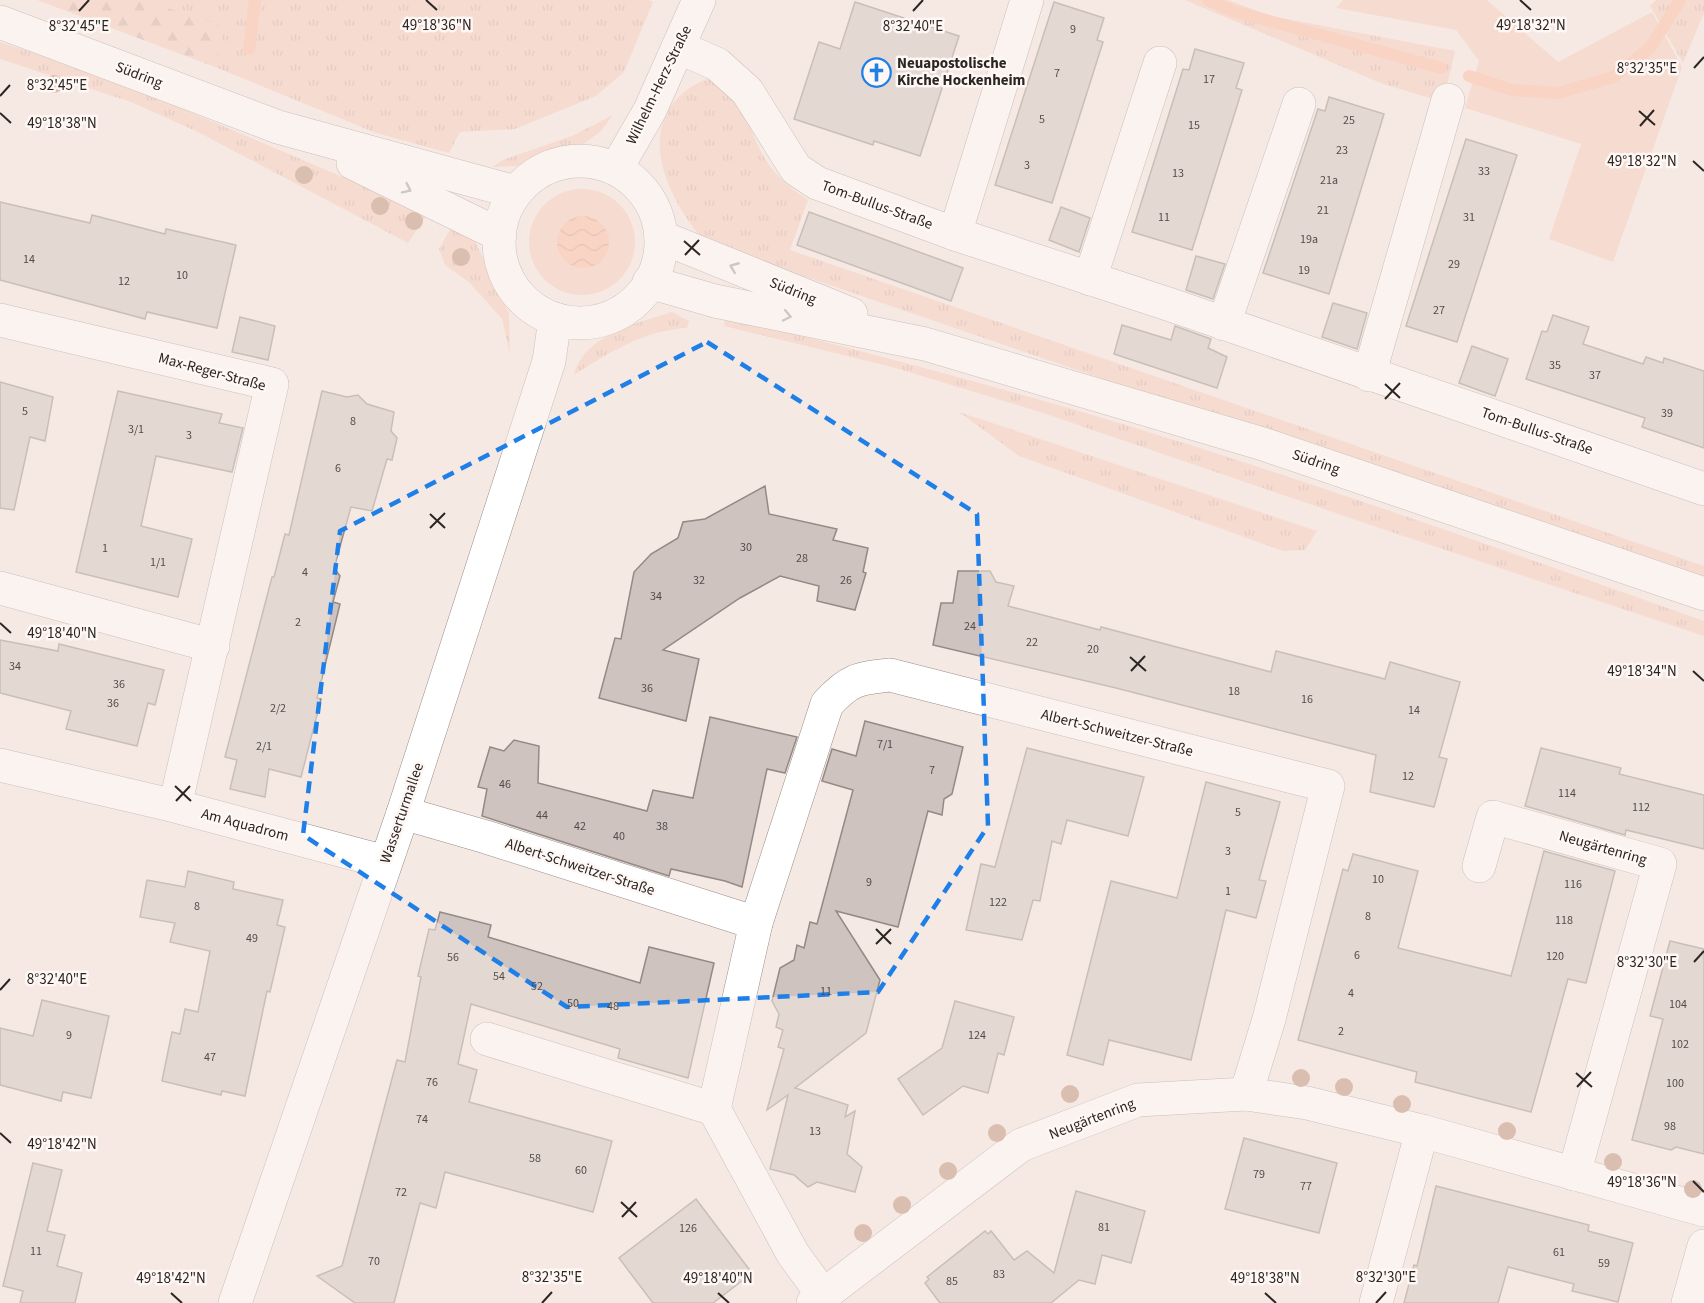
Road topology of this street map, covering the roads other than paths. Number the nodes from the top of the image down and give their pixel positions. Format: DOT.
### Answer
graph roads {
  1 [pos="699,0"];
  2 [pos="1027,0"];
  3 [pos="0,22"];
  4 [pos="678,47"];
  5 [pos="1160,63"];
  6 [pos="1448,100"];
  7 [pos="1299,104"];
  8 [pos="279,127"];
  9 [pos="616,169"];
  10 [pos="515,192"];
  11 [pos="955,234"];
  12 [pos="500,235"];
  13 [pos="661,237"];
  14 [pos="1090,279"];
  15 [pos="649,282"];
  16 [pos="555,319"];
  17 [pos="0,320"];
  18 [pos="1224,324"];
  19 [pos="925,344"];
  20 [pos="1369,375"];
  21 [pos="1704,489"];
  22 [pos="0,588"];
  23 [pos="1704,594"];
  24 [pos="213,646"];
  25 [pos="0,765"];
  26 [pos="175,806"];
  27 [pos="403,813"];
  28 [pos="385,862"];
  29 [pos="1479,866"];
  30 [pos="756,923"];
  31 [pos="486,1039"];
  32 [pos="1246,1094"];
  33 [pos="714,1108"];
  34 [pos="1422,1131"];
  35 [pos="1574,1174"];
  36 [pos="1704,1210"];
  37 [pos="1704,1246"];
  38 [pos="818,1299"];
  39 [pos="236,1303"];
  40 [pos="1376,1303"];
  41 [pos="1688,1303"];
  1 -- 4 [label="street, Wilhelm-Herz-Straße"];
  2 -- 11 [label="street"];
  3 -- 8 [label="street, Südring"];
  4 -- 9 [label="street, Wilhelm-Herz-Straße"];
  4 -- 11 [label="street, Tom-Bullus-Straße"];
  5 -- 14 [label="street"];
  6 -- 20 [label="street"];
  7 -- 18 [label="street"];
  8 -- 10 [label="street, Südring"];
  8 -- 12 [label="street, Südring, one-way"];
  9 -- 10 [label="street"];
  9 -- 13 [label="street"];
  10 -- 12 [label="street"];
  11 -- 14 [label="street, Tom-Bullus-Straße"];
  12 -- 16 [label="street"];
  13 -- 15 [label="street"];
  19 -- 13 [label="street, Südring, one-way"];
  14 -- 18 [label="street, Tom-Bullus-Straße"];
  15 -- 16 [label="street"];
  15 -- 19 [label="street, Südring, one-way"];
  16 -- 27 [label="street, Wasserturmallee"];
  17 -- 24 [label="street, Max-Reger-Straße"];
  18 -- 20 [label="street, Tom-Bullus-Straße"];
  19 -- 23 [label="street, Südring"];
  20 -- 21 [label="street, Tom-Bullus-Straße"];
  22 -- 24 [label="street"];
  24 -- 26 [label="street, Max-Reger-Straße"];
  25 -- 26 [label="street, Am Aquadrom"];
  26 -- 28 [label="street, Am Aquadrom"];
  27 -- 28 [label="street, Wasserturmallee"];
  27 -- 30 [label="street, Albert-Schweitzer-Straße"];
  28 -- 39 [label="street, Wasserturmallee"];
  29 -- 35 [label="street, Neugärtenring"];
  30 -- 32 [label="street, Albert-Schweitzer-Straße"];
  30 -- 33 [label="street, Albert-Schweitzer-Straße"];
  31 -- 33 [label="street"];
  32 -- 34 [label="street, Neugärtenring"];
  32 -- 38 [label="street, Neugärtenring"];
  33 -- 38 [label="street"];
  34 -- 35 [label="street, Neugärtenring"];
  34 -- 40 [label="street"];
  35 -- 36 [label="street, Neugärtenring"];
  37 -- 41 [label="street"];
}
